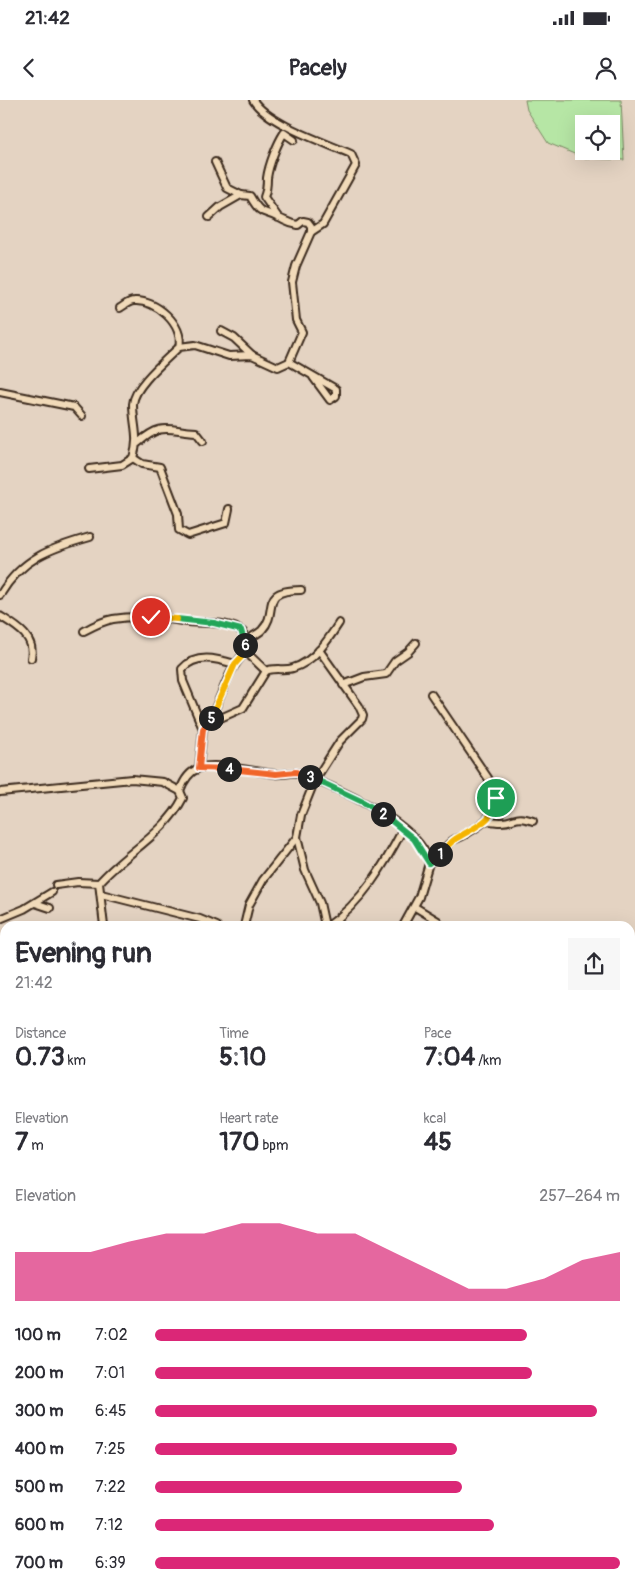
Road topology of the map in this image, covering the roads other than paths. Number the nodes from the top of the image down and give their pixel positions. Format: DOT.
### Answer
graph roads {
  1 [pos="253,100"];
  2 [pos="294,140"];
  3 [pos="215,162"];
  4 [pos="241,195"];
  5 [pos="209,217"];
  6 [pos="278,217"];
  7 [pos="311,232"];
  8 [pos="120,308"];
  9 [pos="221,331"];
  10 [pos="179,347"];
  11 [pos="252,355"];
  12 [pos="289,362"];
  13 [pos="313,377"];
  14 [pos="0,392"];
  15 [pos="82,416"];
  16 [pos="203,441"];
  17 [pos="138,442"];
  18 [pos="133,458"];
  19 [pos="89,469"];
  20 [pos="229,509"];
  21 [pos="90,537"];
  22 [pos="301,590"];
  23 [pos="0,595"];
  24 [pos="0,616"];
  25 [pos="339,622"];
  26 [pos="84,631"];
  27 [pos="245,641"];
  28 [pos="416,642"];
  29 [pos="319,650"];
  30 [pos="246,652"];
  31 [pos="31,658"];
  32 [pos="235,664"];
  33 [pos="266,671"];
  34 [pos="343,685"];
  35 [pos="431,694"];
  36 [pos="205,726"];
  37 [pos="199,768"];
  38 [pos="316,780"];
  39 [pos="180,791"];
  40 [pos="0,792"];
  41 [pos="482,822"];
  42 [pos="533,822"];
  43 [pos="402,828"];
  44 [pos="298,837"];
  45 [pos="429,863"];
  46 [pos="99,883"];
  47 [pos="56,884"];
  48 [pos="52,892"];
  49 [pos="101,894"];
  50 [pos="35,903"];
  51 [pos="415,907"];
  52 [pos="50,908"];
  53 [pos="0,919"];
  54 [pos="104,921"];
  55 [pos="205,921"];
  56 [pos="245,921"];
  57 [pos="325,921"];
  58 [pos="335,921"];
  59 [pos="406,921"];
  60 [pos="438,921"];
  1 -- 7 [label="street"];
  2 -- 6 [label="street"];
  3 -- 4 [label="street"];
  4 -- 5 [label="street"];
  4 -- 6 [label="street"];
  6 -- 7 [label="street"];
  7 -- 12 [label="street"];
  8 -- 10 [label="street"];
  9 -- 11 [label="street"];
  10 -- 11 [label="street"];
  10 -- 17 [label="street"];
  11 -- 12 [label="street"];
  12 -- 13 [label="street"];
  14 -- 15 [label="street"];
  16 -- 17 [label="street"];
  17 -- 18 [label="street"];
  18 -- 19 [label="street"];
  18 -- 20 [label="street"];
  21 -- 23 [label="street"];
  22 -- 27 [label="street"];
  24 -- 31 [label="street"];
  25 -- 29 [label="street"];
  26 -- 27 [label="street"];
  27 -- 30 [label="street"];
  28 -- 34 [label="street"];
  29 -- 33 [label="street"];
  29 -- 34 [label="street"];
  30 -- 32 [label="street"];
  30 -- 33 [label="street"];
  32 -- 36 [label="street"];
  32 -- 36 [label="street"];
  33 -- 36 [label="street"];
  34 -- 38 [label="street"];
  35 -- 41 [label="street"];
  36 -- 37 [label="street"];
  37 -- 38 [label="street"];
  37 -- 39 [label="street"];
  38 -- 43 [label="street"];
  38 -- 44 [label="street"];
  39 -- 40 [label="street"];
  39 -- 46 [label="street"];
  41 -- 42 [label="street"];
  41 -- 45 [label="street"];
  43 -- 45 [label="street"];
  43 -- 58 [label="street"];
  44 -- 56 [label="street"];
  44 -- 57 [label="street"];
  45 -- 51 [label="street"];
  46 -- 47 [label="street"];
  46 -- 49 [label="street"];
  48 -- 50 [label="street"];
  49 -- 54 [label="street"];
  49 -- 55 [label="street"];
  50 -- 52 [label="street"];
  50 -- 53 [label="street"];
  51 -- 59 [label="street"];
  51 -- 60 [label="street"];
}
